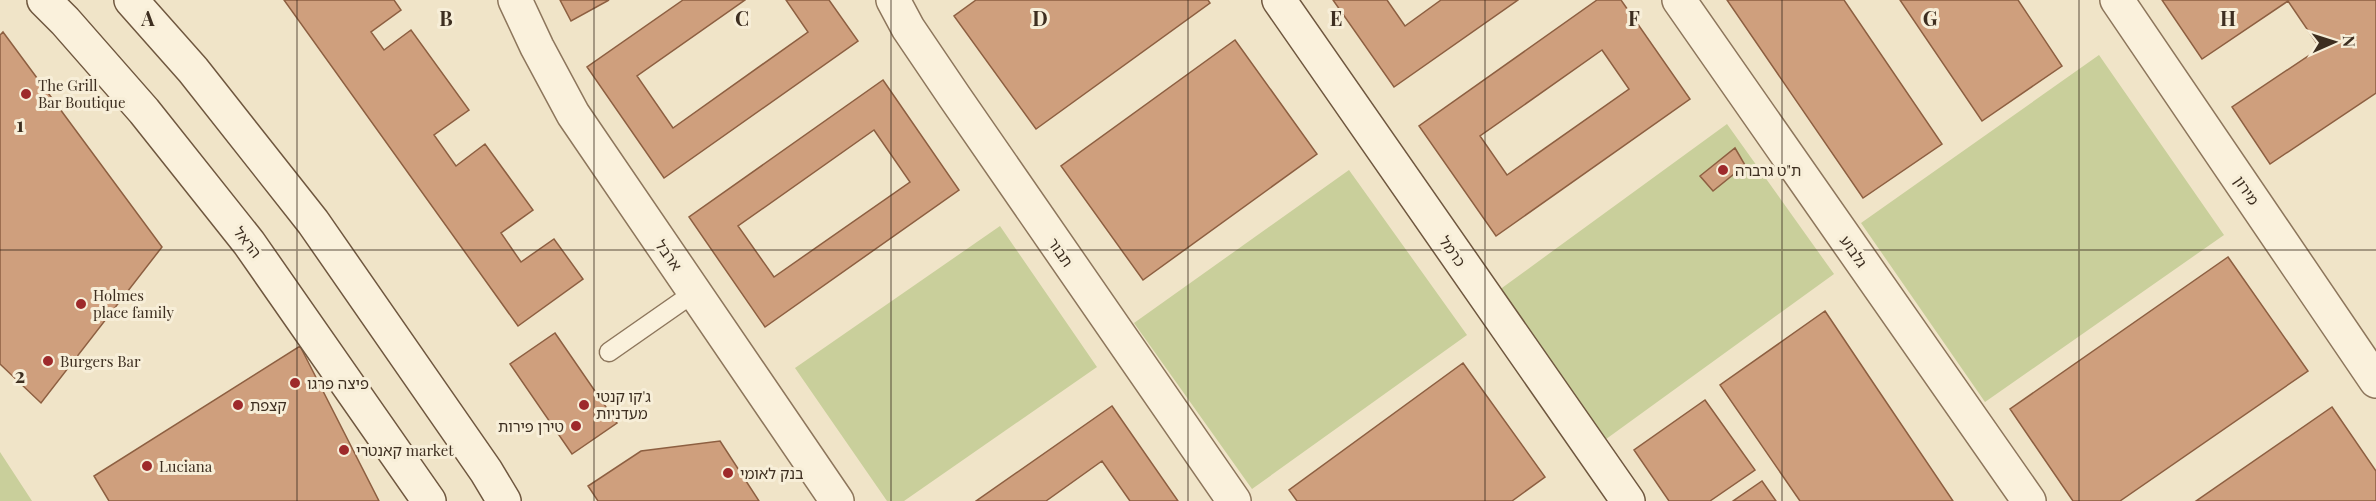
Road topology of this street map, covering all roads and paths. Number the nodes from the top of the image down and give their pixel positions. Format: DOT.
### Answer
graph roads {
  1 [pos="44,0"];
  2 [pos="131,0"];
  3 [pos="515,0"];
  4 [pos="893,0"];
  5 [pos="1279,0"];
  6 [pos="1679,0"];
  7 [pos="2117,0"];
  8 [pos="695,292"];
  9 [pos="609,352"];
  10 [pos="2376,381"];
  11 [pos="429,501"];
  12 [pos="504,501"];
  13 [pos="837,501"];
  14 [pos="1234,501"];
  15 [pos="1628,501"];
  16 [pos="2029,501"];
  1 -- 11 [label="street, הראל"];
  2 -- 12 [label="street"];
  3 -- 8 [label="street, ארבל"];
  4 -- 14 [label="street, תבור"];
  5 -- 15 [label="street, כרמל"];
  6 -- 16 [label="street, גלבוע"];
  7 -- 10 [label="street, מירון"];
  8 -- 9 [label="lane"];
  8 -- 13 [label="street, ארבל"];
}
